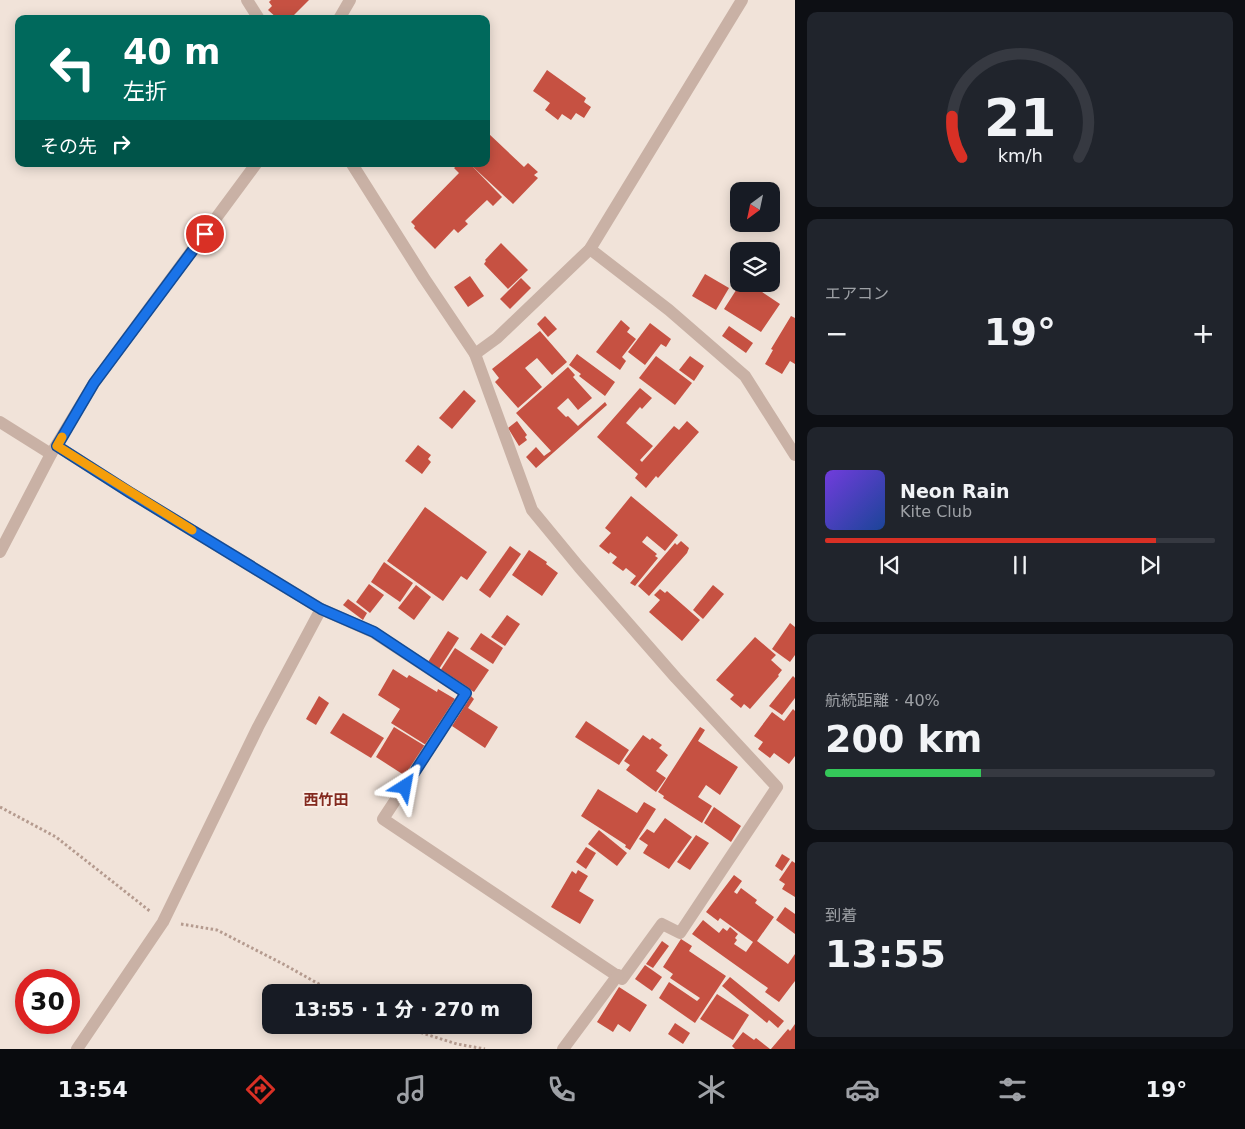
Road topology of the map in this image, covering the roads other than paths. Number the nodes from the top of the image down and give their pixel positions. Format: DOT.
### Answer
graph roads {
  1 [pos="247,0"];
  2 [pos="350,0"];
  3 [pos="742,0"];
  4 [pos="256,15"];
  5 [pos="341,15"];
  6 [pos="254,167"];
  7 [pos="354,167"];
  8 [pos="590,249"];
  9 [pos="475,354"];
  10 [pos="0,422"];
  11 [pos="54,450"];
  12 [pos="795,455"];
  13 [pos="0,552"];
  14 [pos="321,609"];
  15 [pos="618,975"];
  16 [pos="78,1049"];
  17 [pos="563,1049"];
  1 -- 4 [label="street"];
  2 -- 5 [label="street"];
  3 -- 8 [label="street"];
  6 -- 11 [label="street"];
  7 -- 9 [label="street"];
  8 -- 9 [label="street"];
  8 -- 12 [label="street"];
  9 -- 15 [label="street"];
  10 -- 11 [label="street"];
  11 -- 13 [label="street"];
  11 -- 14 [label="street"];
  14 -- 15 [label="street"];
  14 -- 16 [label="street"];
  15 -- 17 [label="street"];
}
